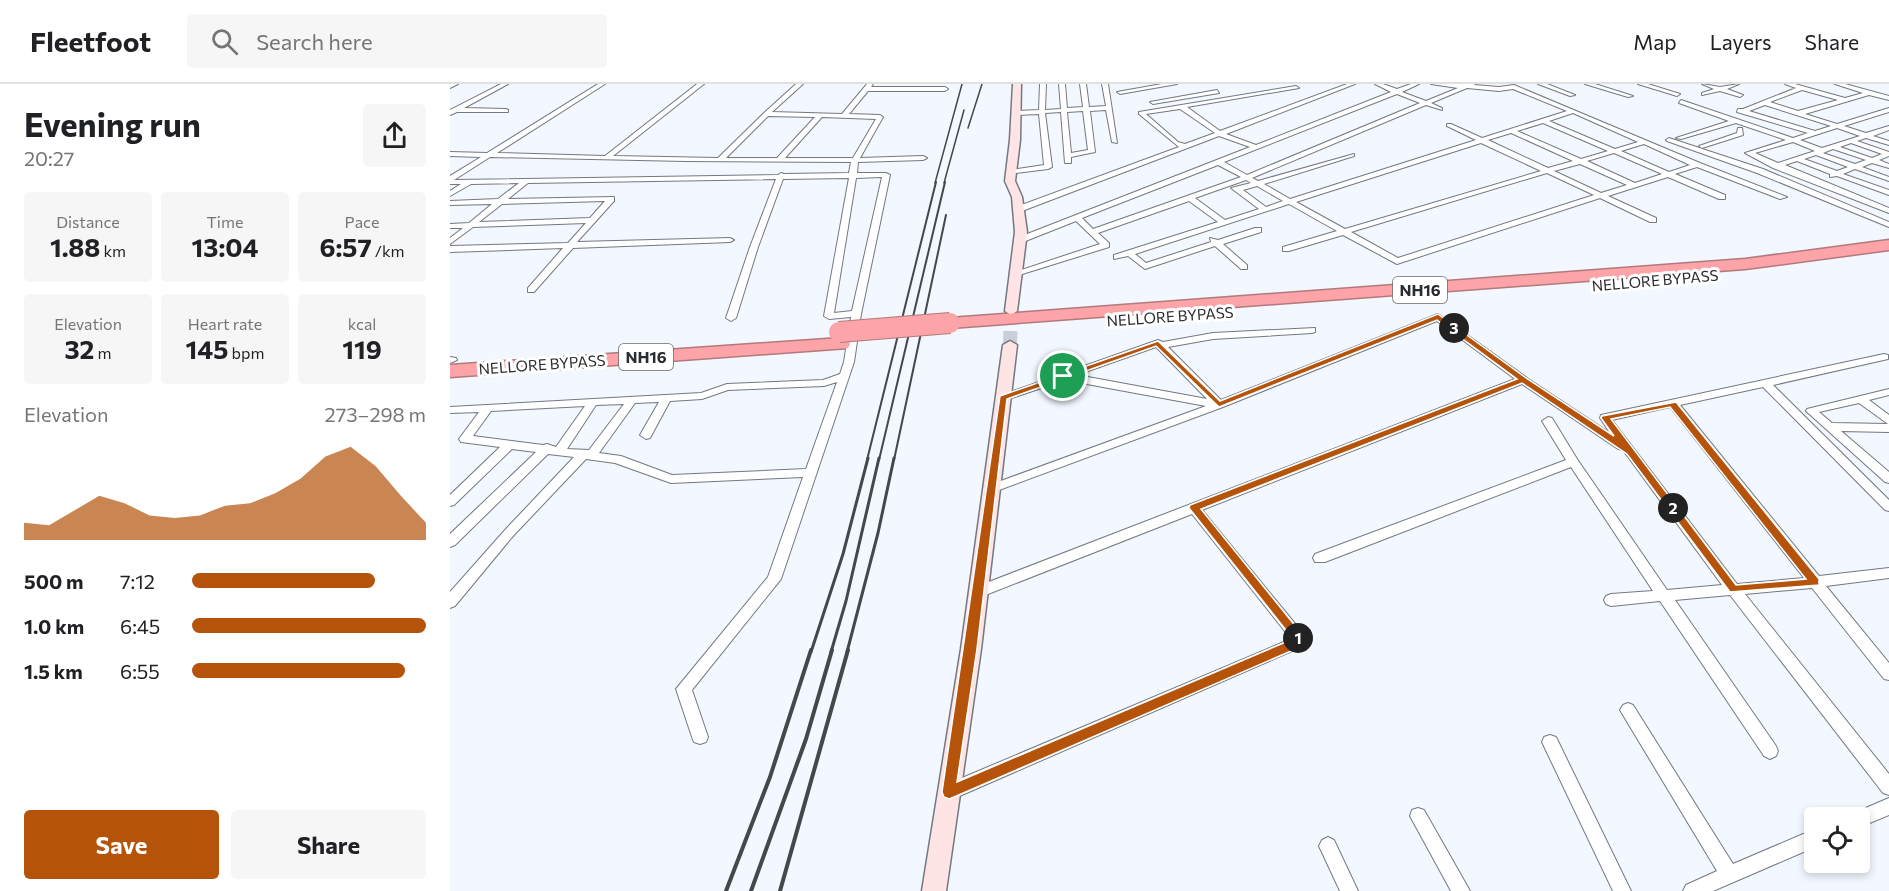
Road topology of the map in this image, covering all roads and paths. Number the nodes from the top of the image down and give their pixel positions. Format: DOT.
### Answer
graph roads {
  1 [pos="455,84"];
  2 [pos="506,84"];
  3 [pos="602,84"];
  4 [pos="701,84"];
  5 [pos="800,84"];
  6 [pos="1017,84"];
  7 [pos="1025,84"];
  8 [pos="1043,84"];
  9 [pos="1062,84"];
  10 [pos="1083,84"];
  11 [pos="1105,84"];
  12 [pos="1174,84"];
  13 [pos="1272,84"];
  14 [pos="1378,84"];
  15 [pos="1416,84"];
  16 [pos="1434,84"];
  17 [pos="1504,84"];
  18 [pos="1522,84"];
  19 [pos="1541,84"];
  20 [pos="1588,84"];
  21 [pos="1641,84"];
  22 [pos="1705,84"];
  23 [pos="1736,84"];
  24 [pos="1788,84"];
  25 [pos="1838,84"];
  26 [pos="1346,85"];
  27 [pos="1470,85"];
  28 [pos="450,86"];
  29 [pos="1292,86"];
  30 [pos="868,87"];
  31 [pos="1514,87"];
  32 [pos="945,88"];
  33 [pos="1802,88"];
  34 [pos="1236,89"];
  35 [pos="1721,89"];
  36 [pos="1225,91"];
  37 [pos="1120,92"];
  38 [pos="1397,92"];
  39 [pos="1868,93"];
  40 [pos="1677,94"];
  41 [pos="1704,94"];
  42 [pos="1740,94"];
  43 [pos="1572,95"];
  44 [pos="1630,96"];
  45 [pos="1316,98"];
  46 [pos="1889,98"];
  47 [pos="1846,100"];
  48 [pos="1153,102"];
  49 [pos="1681,102"];
  50 [pos="1763,102"];
  51 [pos="1427,104"];
  52 [pos="1181,106"];
  53 [pos="1108,108"];
  54 [pos="1440,109"];
  55 [pos="1085,110"];
  56 [pos="1740,110"];
  57 [pos="1889,110"];
  58 [pos="506,111"];
  59 [pos="1065,111"];
  60 [pos="1573,111"];
  61 [pos="452,112"];
  62 [pos="1042,112"];
  63 [pos="1017,113"];
  64 [pos="1798,113"];
  65 [pos="766,114"];
  66 [pos="821,115"];
  67 [pos="844,116"];
  68 [pos="490,118"];
  69 [pos="1544,121"];
  70 [pos="1738,124"];
  71 [pos="1449,125"];
  72 [pos="1838,125"];
  73 [pos="1889,128"];
  74 [pos="1512,131"];
  75 [pos="1881,131"];
  76 [pos="1663,132"];
  77 [pos="1814,133"];
  78 [pos="1220,134"];
  79 [pos="1889,134"];
  80 [pos="1866,135"];
  81 [pos="1679,138"];
  82 [pos="1483,140"];
  83 [pos="1669,140"];
  84 [pos="1793,140"];
  85 [pos="1851,141"];
  86 [pos="1116,142"];
  87 [pos="1644,142"];
  88 [pos="1889,143"];
  89 [pos="1702,146"];
  90 [pos="1185,147"];
  91 [pos="1256,147"];
  92 [pos="1834,147"];
  93 [pos="1715,151"];
  94 [pos="1614,152"];
  95 [pos="1820,152"];
  96 [pos="450,154"];
  97 [pos="1889,154"];
  98 [pos="490,155"];
  99 [pos="1352,155"];
  100 [pos="607,157"];
  101 [pos="923,158"];
  102 [pos="721,159"];
  103 [pos="1797,159"];
  104 [pos="779,160"];
  105 [pos="1875,160"];
  106 [pos="855,161"];
  107 [pos="1218,162"];
  108 [pos="1583,162"];
  109 [pos="1697,165"];
  110 [pos="1779,165"];
  111 [pos="1889,166"];
  112 [pos="1856,167"];
  113 [pos="1760,171"];
  114 [pos="1011,172"];
  115 [pos="1551,172"];
  116 [pos="1836,173"];
  117 [pos="781,175"];
  118 [pos="852,175"];
  119 [pos="1667,175"];
  120 [pos="1246,178"];
  121 [pos="1889,179"];
  122 [pos="450,181"];
  123 [pos="526,181"];
  124 [pos="1819,181"];
  125 [pos="470,182"];
  126 [pos="1228,184"];
  127 [pos="1257,184"];
  128 [pos="1634,185"];
  129 [pos="1798,187"];
  130 [pos="1237,190"];
  131 [pos="1889,193"];
  132 [pos="450,194"];
  133 [pos="1602,196"];
  134 [pos="1722,197"];
  135 [pos="1784,197"];
  136 [pos="1190,198"];
  137 [pos="1292,201"];
  138 [pos="498,202"];
  139 [pos="450,203"];
  140 [pos="1019,209"];
  141 [pos="1266,210"];
  142 [pos="1889,211"];
  143 [pos="1077,218"];
  144 [pos="593,220"];
  145 [pos="1653,220"];
  146 [pos="1224,223"];
  147 [pos="1889,225"];
  148 [pos="450,226"];
  149 [pos="470,226"];
  150 [pos="1258,230"];
  151 [pos="1200,231"];
  152 [pos="1343,231"];
  153 [pos="1092,232"];
  154 [pos="729,240"];
  155 [pos="1020,240"];
  156 [pos="450,242"];
  157 [pos="1217,243"];
  158 [pos="1889,245"];
  159 [pos="570,246"];
  160 [pos="450,249"];
  161 [pos="1286,249"];
  162 [pos="1130,253"];
  163 [pos="1889,254"];
  164 [pos="1117,257"];
  165 [pos="1245,267"];
  166 [pos="1016,273"];
  167 [pos="531,290"];
  168 [pos="1011,311"];
  169 [pos="856,314"];
  170 [pos="731,318"];
  171 [pos="950,329"];
  172 [pos="1312,330"];
  173 [pos="1010,345"];
  174 [pos="1160,346"];
  175 [pos="450,363"];
  176 [pos="1889,368"];
  177 [pos="844,376"];
  178 [pos="1063,376"];
  179 [pos="1523,380"];
  180 [pos="1766,384"];
  181 [pos="1889,392"];
  182 [pos="666,398"];
  183 [pos="1003,398"];
  184 [pos="1861,399"];
  185 [pos="632,400"];
  186 [pos="593,402"];
  187 [pos="1672,404"];
  188 [pos="1219,405"];
  189 [pos="488,408"];
  190 [pos="450,410"];
  191 [pos="1548,421"];
  192 [pos="1889,421"];
  193 [pos="1829,427"];
  194 [pos="1889,429"];
  195 [pos="646,435"];
  196 [pos="509,445"];
  197 [pos="547,448"];
  198 [pos="560,450"];
  199 [pos="1630,451"];
  200 [pos="589,454"];
  201 [pos="1573,462"];
  202 [pos="811,473"];
  203 [pos="1889,479"];
  204 [pos="991,489"];
  205 [pos="452,497"];
  206 [pos="1889,507"];
  207 [pos="1194,508"];
  208 [pos="450,542"];
  209 [pos="1320,558"];
  210 [pos="1889,573"];
  211 [pos="1815,582"];
  212 [pos="457,585"];
  213 [pos="1733,589"];
  214 [pos="978,592"];
  215 [pos="1664,597"];
  216 [pos="1611,600"];
  217 [pos="450,602"];
  218 [pos="1889,674"];
  219 [pos="1628,710"];
  220 [pos="700,736"];
  221 [pos="1550,742"];
  222 [pos="1770,751"];
  223 [pos="1889,787"];
  224 [pos="949,792"];
  225 [pos="1889,806"];
  226 [pos="1870,815"];
  227 [pos="1418,816"];
  228 [pos="1804,843"];
  229 [pos="1328,846"];
  230 [pos="1730,875"];
  231 [pos="934,891"];
  232 [pos="1349,891"];
  233 [pos="1461,891"];
  234 [pos="1622,891"];
  235 [pos="1692,891"];
  1 -- 28 [label="street"];
  2 -- 61 [label="street"];
  3 -- 98 [label="street"];
  4 -- 100 [label="street"];
  5 -- 65 [label="street"];
  6 -- 7 [label="street"];
  6 -- 63 [label="street"];
  8 -- 62 [label="street"];
  9 -- 59 [label="street"];
  10 -- 55 [label="street"];
  11 -- 53 [label="street"];
  12 -- 37 [label="street"];
  13 -- 34 [label="street"];
  14 -- 38 [label="street"];
  15 -- 38 [label="street"];
  16 -- 27 [label="street"];
  17 -- 31 [label="street"];
  18 -- 31 [label="street"];
  19 -- 43 [label="street"];
  20 -- 44 [label="street"];
  21 -- 40 [label="street"];
  22 -- 35 [label="street"];
  23 -- 35 [label="street"];
  24 -- 33 [label="street"];
  25 -- 39 [label="street"];
  26 -- 45 [label="street"];
  27 -- 31 [label="street"];
  27 -- 51 [label="street"];
  29 -- 45 [label="street"];
  29 -- 52 [label="street"];
  30 -- 32 [label="street"];
  30 -- 67 [label="street"];
  31 -- 60 [label="street"];
  33 -- 47 [label="street"];
  33 -- 50 [label="street"];
  35 -- 41 [label="street"];
  35 -- 42 [label="street"];
  36 -- 48 [label="street"];
  38 -- 51 [label="street"];
  38 -- 91 [label="street"];
  39 -- 46 [label="street"];
  39 -- 47 [label="street"];
  45 -- 78 [label="street"];
  47 -- 64 [label="street"];
  49 -- 70 [label="street"];
  50 -- 56 [label="street"];
  50 -- 64 [label="street"];
  51 -- 54 [label="street"];
  51 -- 120 [label="street"];
  52 -- 78 [label="street"];
  52 -- 90 [label="street"];
  53 -- 55 [label="street"];
  53 -- 86 [label="street"];
  55 -- 59 [label="street"];
  55 -- 59 [label="street"];
  56 -- 70 [label="street"];
  56 -- 77 [label="street"];
  57 -- 72 [label="street"];
  58 -- 61 [label="street"];
  59 -- 62 [label="street"];
  60 -- 69 [label="street"];
  60 -- 87 [label="street"];
  61 -- 68 [label="street"];
  62 -- 63 [label="street"];
  62 -- 114 [label="street"];
  63 -- 114 [label="street"];
  64 -- 72 [label="street"];
  65 -- 66 [label="street"];
  65 -- 102 [label="street"];
  66 -- 67 [label="street"];
  66 -- 104 [label="street"];
  67 -- 106 [label="street"];
  69 -- 74 [label="street"];
  69 -- 94 [label="street"];
  70 -- 81 [label="street"];
  70 -- 84 [label="street"];
  70 -- 89 [label="street"];
  71 -- 82 [label="street"];
  72 -- 77 [label="street"];
  72 -- 80 [label="street"];
  73 -- 75 [label="street"];
  74 -- 82 [label="street"];
  74 -- 108 [label="street"];
  75 -- 79 [label="street"];
  75 -- 80 [label="street"];
  76 -- 81 [label="street"];
  77 -- 84 [label="street"];
  78 -- 90 [label="street"];
  78 -- 91 [label="street"];
  80 -- 85 [label="street"];
  80 -- 88 [label="street"];
  81 -- 89 [label="street"];
  82 -- 115 [label="street"];
  82 -- 137 [label="street"];
  83 -- 113 [label="street"];
  84 -- 95 [label="street"];
  84 -- 110 [label="street"];
  85 -- 92 [label="street"];
  85 -- 97 [label="street"];
  87 -- 94 [label="street"];
  87 -- 109 [label="street"];
  89 -- 93 [label="street"];
  90 -- 140 [label="street"];
  91 -- 107 [label="street"];
  92 -- 95 [label="street"];
  92 -- 105 [label="street"];
  94 -- 108 [label="street"];
  94 -- 119 [label="street"];
  95 -- 103 [label="street"];
  95 -- 112 [label="street"];
  96 -- 98 [label="street"];
  97 -- 105 [label="street"];
  98 -- 100 [label="street"];
  98 -- 122 [label="street"];
  99 -- 127 [label="street"];
  100 -- 102 [label="street"];
  101 -- 106 [label="street"];
  102 -- 104 [label="street"];
  103 -- 110 [label="street"];
  103 -- 116 [label="street"];
  104 -- 106 [label="street"];
  105 -- 111 [label="street"];
  105 -- 112 [label="street"];
  106 -- 118 [label="street"];
  107 -- 120 [label="street"];
  107 -- 143 [label="street"];
  108 -- 115 [label="street"];
  108 -- 128 [label="street"];
  109 -- 119 [label="street"];
  109 -- 135 [label="street"];
  110 -- 113 [label="street"];
  110 -- 124 [label="street"];
  112 -- 116 [label="street"];
  112 -- 121 [label="street"];
  113 -- 129 [label="street"];
  114 -- 140 [label="street"];
  115 -- 133 [label="street"];
  115 -- 152 [label="street"];
  116 -- 124 [label="street"];
  116 -- 131 [label="street"];
  117 -- 118 [label="street"];
  117 -- 123 [label="street"];
  117 -- 170 [label="street"];
  118 -- 169 [label="street"];
  118 -- 169 [label="street"];
  119 -- 128 [label="street"];
  119 -- 134 [label="street"];
  120 -- 126 [label="street"];
  120 -- 127 [label="street"];
  122 -- 125 [label="street"];
  123 -- 125 [label="street"];
  123 -- 138 [label="street"];
  124 -- 129 [label="street"];
  124 -- 142 [label="street"];
  125 -- 132 [label="street"];
  126 -- 130 [label="street"];
  126 -- 136 [label="street"];
  127 -- 130 [label="street"];
  127 -- 137 [label="street"];
  128 -- 133 [label="street"];
  129 -- 147 [label="street"];
  130 -- 141 [label="street"];
  133 -- 145 [label="street"];
  133 -- 152 [label="street"];
  136 -- 146 [label="street"];
  136 -- 153 [label="street"];
  137 -- 141 [label="street"];
  137 -- 152 [label="street"];
  138 -- 139 [label="street"];
  138 -- 144 [label="street"];
  138 -- 149 [label="street"];
  140 -- 155 [label="street"];
  141 -- 146 [label="street"];
  143 -- 153 [label="street"];
  143 -- 155 [label="street"];
  144 -- 149 [label="street"];
  144 -- 159 [label="street"];
  146 -- 151 [label="street"];
  148 -- 149 [label="street"];
  149 -- 156 [label="street"];
  150 -- 157 [label="street"];
  151 -- 157 [label="street"];
  151 -- 162 [label="street"];
  152 -- 161 [label="street"];
  153 -- 166 [label="street"];
  154 -- 159 [label="street"];
  155 -- 166 [label="street"];
  157 -- 162 [label="street"];
  157 -- 165 [label="street"];
  158 -- 171 [label="highway, NELLORE BYPASS / NH16"];
  159 -- 160 [label="street"];
  159 -- 167 [label="street"];
  162 -- 164 [label="street"];
  163 -- 171 [label="highway, NELLORE BYPASS / NH16"];
  166 -- 168 [label="street"];
  169 -- 177 [label="street"];
  171 -- 175 [label="highway, NELLORE BYPASS / NH16"];
  172 -- 174 [label="street"];
  173 -- 183 [label="street"];
  174 -- 178 [label="street"];
  174 -- 188 [label="street"];
  176 -- 180 [label="street"];
  177 -- 182 [label="street"];
  177 -- 202 [label="street"];
  178 -- 183 [label="street"];
  178 -- 188 [label="street"];
  179 -- 188 [label="street"];
  179 -- 199 [label="street"];
  179 -- 207 [label="street"];
  180 -- 187 [label="street"];
  180 -- 206 [label="street"];
  181 -- 184 [label="street"];
  182 -- 185 [label="street"];
  182 -- 195 [label="street"];
  183 -- 204 [label="street"];
  184 -- 192 [label="street"];
  184 -- 193 [label="street"];
  185 -- 186 [label="street"];
  185 -- 200 [label="street"];
  186 -- 189 [label="street"];
  186 -- 198 [label="street"];
  187 -- 199 [label="street"];
  187 -- 211 [label="street"];
  188 -- 204 [label="street"];
  189 -- 190 [label="street"];
  189 -- 196 [label="street"];
  191 -- 201 [label="street"];
  193 -- 194 [label="street"];
  193 -- 203 [label="street"];
  196 -- 197 [label="street"];
  196 -- 205 [label="street"];
  197 -- 198 [label="street"];
  197 -- 208 [label="street"];
  198 -- 200 [label="street"];
  199 -- 213 [label="street"];
  200 -- 202 [label="street"];
  200 -- 212 [label="street"];
  201 -- 209 [label="street"];
  201 -- 215 [label="street"];
  202 -- 220 [label="street"];
  204 -- 214 [label="street"];
  207 -- 214 [label="street"];
  207 -- 224 [label="street"];
  210 -- 211 [label="street"];
  211 -- 213 [label="street"];
  211 -- 218 [label="street"];
  212 -- 217 [label="street"];
  213 -- 215 [label="street"];
  213 -- 223 [label="street"];
  214 -- 224 [label="street"];
  215 -- 216 [label="street"];
  215 -- 222 [label="street"];
  219 -- 230 [label="street"];
  221 -- 234 [label="street"];
  224 -- 231 [label="street"];
  225 -- 226 [label="street"];
  227 -- 233 [label="street"];
  228 -- 230 [label="street"];
  229 -- 232 [label="street"];
  230 -- 235 [label="street"];
}
